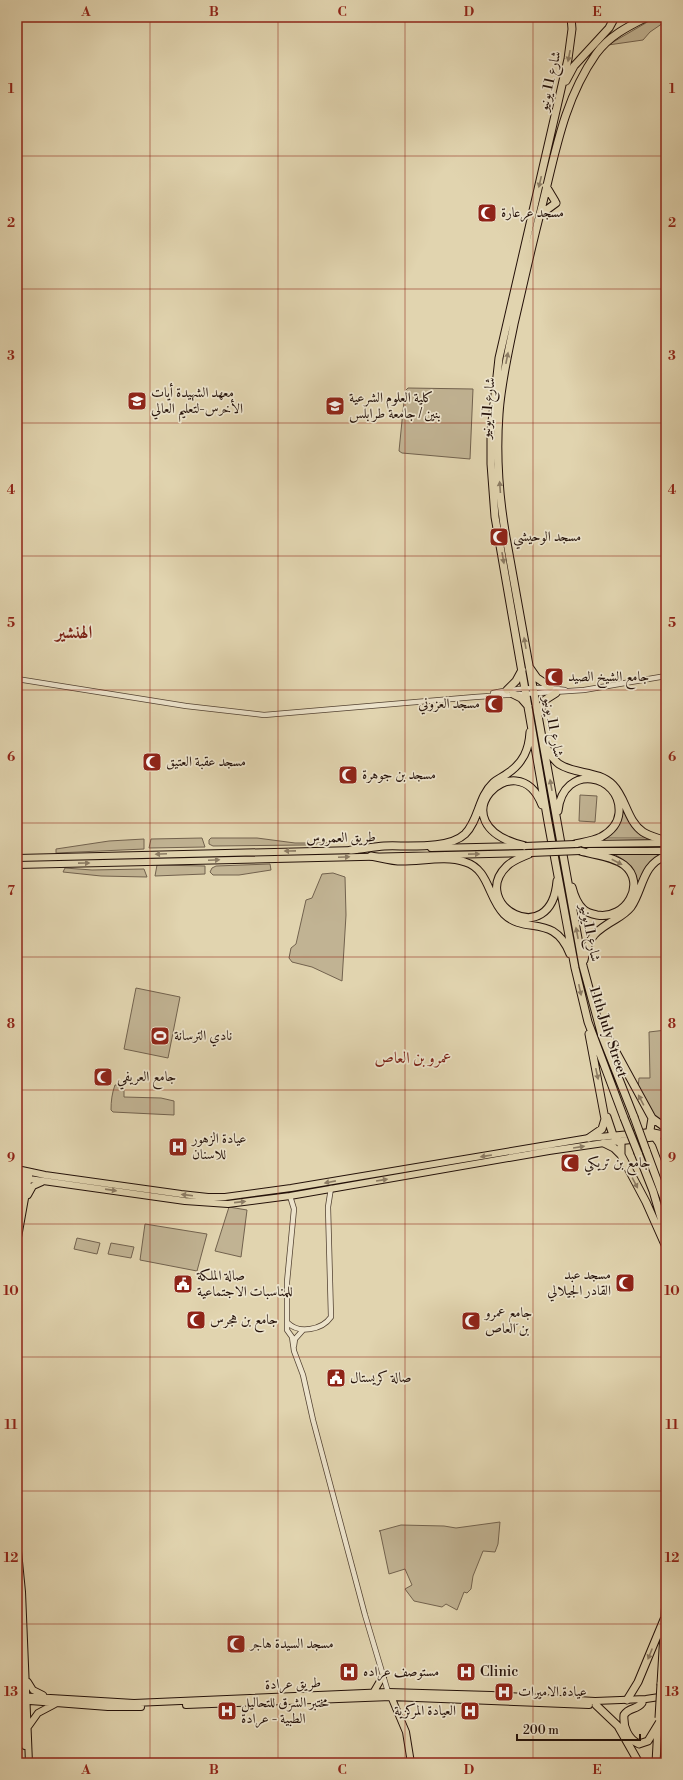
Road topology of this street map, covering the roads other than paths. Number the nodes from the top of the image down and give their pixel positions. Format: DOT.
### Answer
graph roads {
  1 [pos="571,17"];
  2 [pos="615,17"];
  3 [pos="619,17"];
  4 [pos="647,17"];
  5 [pos="605,44"];
  6 [pos="562,90"];
  7 [pos="546,186"];
  8 [pos="539,218"];
  9 [pos="513,311"];
  10 [pos="498,505"];
  11 [pos="529,666"];
  12 [pos="522,670"];
  13 [pos="666,676"];
  14 [pos="17,679"];
  15 [pos="530,690"];
  16 [pos="553,690"];
  17 [pos="569,691"];
  18 [pos="510,692"];
  19 [pos="529,708"];
  20 [pos="535,718"];
  21 [pos="543,742"];
  22 [pos="557,819"];
  23 [pos="548,822"];
  24 [pos="666,842"];
  25 [pos="575,844"];
  26 [pos="525,846"];
  27 [pos="351,850"];
  28 [pos="580,851"];
  29 [pos="666,851"];
  30 [pos="531,853"];
  31 [pos="371,856"];
  32 [pos="666,856"];
  33 [pos="17,858"];
  34 [pos="17,864"];
  35 [pos="565,865"];
  36 [pos="557,871"];
  37 [pos="567,874"];
  38 [pos="583,966"];
  39 [pos="575,968"];
  40 [pos="594,1009"];
  41 [pos="588,1022"];
  42 [pos="605,1113"];
  43 [pos="652,1118"];
  44 [pos="661,1132"];
  45 [pos="589,1138"];
  46 [pos="611,1142"];
  47 [pos="666,1146"];
  48 [pos="666,1162"];
  49 [pos="17,1169"];
  50 [pos="28,1172"];
  51 [pos="17,1176"];
  52 [pos="360,1176"];
  53 [pos="26,1179"];
  54 [pos="50,1182"];
  55 [pos="362,1183"];
  56 [pos="17,1187"];
  57 [pos="331,1188"];
  58 [pos="290,1196"];
  59 [pos="22,1202"];
  60 [pos="666,1204"];
  61 [pos="17,1216"];
  62 [pos="666,1235"];
  63 [pos="17,1243"];
  64 [pos="666,1247"];
  65 [pos="288,1323"];
  66 [pos="303,1330"];
  67 [pos="294,1351"];
  68 [pos="17,1541"];
  69 [pos="666,1599"];
  70 [pos="17,1600"];
  71 [pos="665,1617"];
  72 [pos="383,1676"];
  73 [pos="21,1677"];
  74 [pos="373,1693"];
  75 [pos="390,1694"];
  76 [pos="365,1695"];
  77 [pos="666,1696"];
  78 [pos="22,1698"];
  79 [pos="54,1700"];
  80 [pos="627,1700"];
  81 [pos="666,1700"];
  82 [pos="595,1703"];
  83 [pos="642,1703"];
  84 [pos="17,1712"];
  85 [pos="659,1721"];
  86 [pos="26,1726"];
  87 [pos="666,1741"];
  88 [pos="26,1763"];
  89 [pos="29,1763"];
  90 [pos="411,1763"];
  91 [pos="639,1763"];
  92 [pos="656,1763"];
  93 [pos="665,1763"];
  1 -- 6 [label="highway, شارع 11 يونيو, one-way"];
  2 -- 6 [label="highway"];
  3 -- 5 [label="highway"];
  4 -- 5 [label="highway, شارع 11 يونيو"];
  5 -- 7 [label="highway, شارع 11 يونيو"];
  6 -- 9 [label="highway, شارع 11 يونيو, one-way"];
  7 -- 8 [label="highway, شارع 11 يونيو"];
  7 -- 8 [label="highway"];
  8 -- 9 [label="highway, شارع 11 يونيو"];
  9 -- 10 [label="highway, شارع 11 يونيو"];
  11 -- 10 [label="highway, شارع 11 يونيو, one-way"];
  10 -- 12 [label="highway, شارع 11 يونيو, one-way"];
  11 -- 15 [label="highway, شارع 11 يونيو"];
  11 -- 16 [label="highway"];
  12 -- 15 [label="highway, شارع 11 يونيو"];
  12 -- 18 [label="highway"];
  13 -- 17 [label="street"];
  14 -- 18 [label="street"];
  15 -- 16 [label="street"];
  15 -- 16 [label="street"];
  15 -- 18 [label="street"];
  15 -- 19 [label="highway, شارع 11 يونيو"];
  15 -- 20 [label="highway, شارع 11 يونيو"];
  16 -- 17 [label="street"];
  16 -- 17 [label="street"];
  16 -- 20 [label="highway"];
  18 -- 19 [label="highway"];
  19 -- 20 [label="highway, شارع 11 يونيو"];
  20 -- 21 [label="highway, شارع 11 يونيو"];
  20 -- 23 [label="highway, شارع 11 يونيو"];
  20 -- 27 [label="highway"];
  22 -- 21 [label="highway, شارع 11 يونيو, one-way"];
  21 -- 24 [label="highway"];
  22 -- 25 [label="highway"];
  22 -- 35 [label="highway, شارع 11 يونيو"];
  23 -- 26 [label="highway"];
  23 -- 36 [label="highway, شارع 11 يونيو"];
  24 -- 25 [label="main road, طريق العمروس"];
  25 -- 26 [label="main road, طريق العمروس, bridge"];
  26 -- 27 [label="main road, طريق العمروس"];
  27 -- 33 [label="main road, طريق العمروس, one-way"];
  28 -- 29 [label="main road, طريق العمروس"];
  28 -- 30 [label="main road, طريق العمروس, bridge"];
  28 -- 37 [label="highway, one-way"];
  31 -- 30 [label="main road, طريق العمروس, one-way"];
  30 -- 36 [label="highway"];
  34 -- 31 [label="main road, طريق العمروس, one-way"];
  31 -- 39 [label="highway"];
  32 -- 38 [label="highway"];
  35 -- 37 [label="highway, شارع 11يونيو"];
  36 -- 39 [label="highway, 11th July Street"];
  38 -- 37 [label="highway, شارع 11يونيو, one-way"];
  38 -- 40 [label="highway, شارع 11يونيو"];
  39 -- 41 [label="highway, 11th July Street, one-way"];
  43 -- 40 [label="highway, one-way"];
  40 -- 60 [label="highway, شارع 11يونيو, bridge"];
  41 -- 42 [label="highway, one-way"];
  41 -- 62 [label="highway, 11th July Street, bridge"];
  42 -- 45 [label="highway"];
  42 -- 46 [label="highway"];
  43 -- 44 [label="highway"];
  43 -- 44 [label="highway"];
  44 -- 46 [label="main road"];
  44 -- 48 [label="highway"];
  45 -- 46 [label="main road"];
  45 -- 52 [label="main road, one-way"];
  55 -- 46 [label="main road, one-way"];
  46 -- 64 [label="highway, one-way"];
  47 -- 48 [label="highway"];
  49 -- 50 [label="main road"];
  52 -- 50 [label="main road, one-way"];
  50 -- 53 [label="main road"];
  51 -- 53 [label="main road"];
  52 -- 55 [label="main road"];
  53 -- 54 [label="main road"];
  53 -- 59 [label="main road"];
  54 -- 58 [label="main road, one-way"];
  54 -- 59 [label="main road"];
  55 -- 57 [label="main road"];
  56 -- 59 [label="main road"];
  57 -- 58 [label="main road"];
  57 -- 66 [label="street"];
  58 -- 65 [label="street"];
  59 -- 61 [label="main road"];
  59 -- 63 [label="main road"];
  65 -- 66 [label="street"];
  65 -- 67 [label="street"];
  66 -- 67 [label="street"];
  67 -- 72 [label="street"];
  68 -- 73 [label="main road"];
  69 -- 71 [label="highway"];
  70 -- 73 [label="main road"];
  71 -- 80 [label="highway, one-way"];
  71 -- 85 [label="highway, bridge"];
  72 -- 74 [label="main road"];
  72 -- 75 [label="street"];
  73 -- 78 [label="main road"];
  73 -- 79 [label="main road"];
  74 -- 75 [label="main road, طريق عرادة"];
  74 -- 76 [label="main road, طريق عرادة"];
  75 -- 76 [label="main road, طريق عرادة"];
  75 -- 82 [label="main road, طريق عرادة"];
  75 -- 90 [label="main road"];
  76 -- 79 [label="main road, طريق عرادة"];
  77 -- 80 [label="main road, طريق عرادة"];
  78 -- 79 [label="main road, طريق عرادة"];
  78 -- 86 [label="main road"];
  79 -- 86 [label="main road"];
  80 -- 82 [label="main road, طريق عرادة"];
  81 -- 83 [label="main road, طريق عرادة"];
  82 -- 83 [label="main road, طريق عرادة"];
  82 -- 91 [label="highway"];
  83 -- 85 [label="highway"];
  84 -- 86 [label="main road"];
  85 -- 92 [label="highway"];
  86 -- 88 [label="main road"];
  86 -- 89 [label="main road"];
  87 -- 93 [label="highway"];
}
